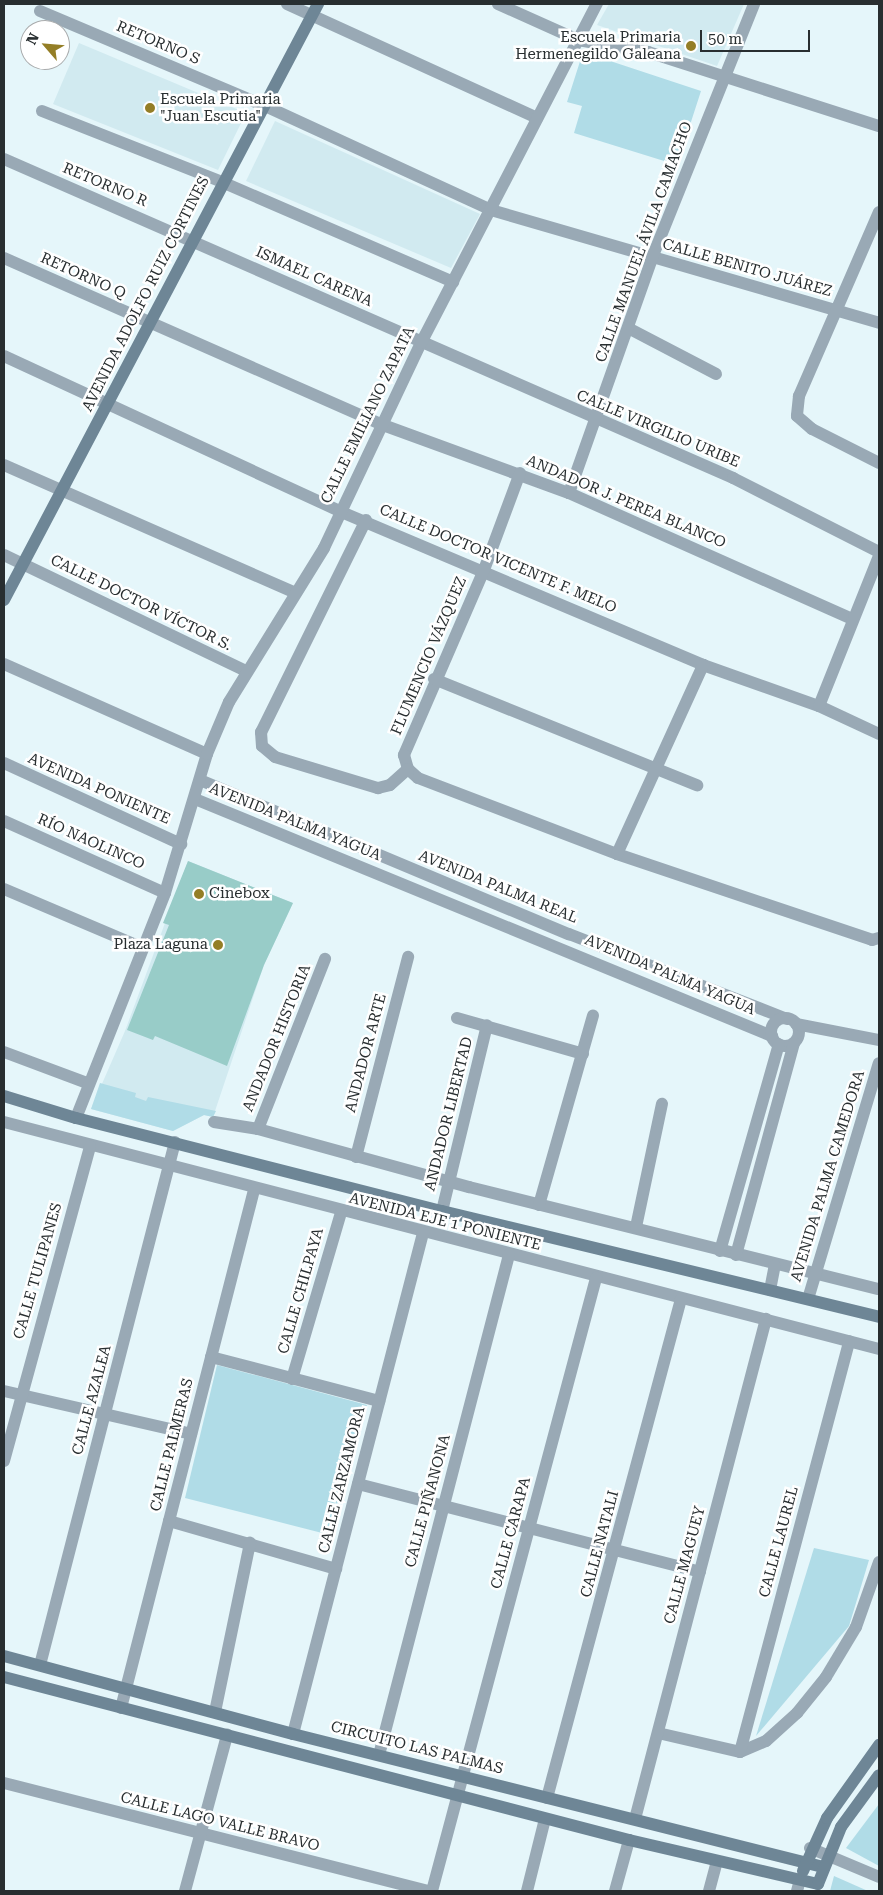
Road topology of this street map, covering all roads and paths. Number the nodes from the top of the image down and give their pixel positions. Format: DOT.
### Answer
graph roads {
  1 [pos="287,4"];
  2 [pos="498,4"];
  3 [pos="598,4"];
  4 [pos="754,4"];
  5 [pos="315,9"];
  6 [pos="40,11"];
  7 [pos="578,40"];
  8 [pos="723,76"];
  9 [pos="263,105"];
  10 [pos="42,111"];
  11 [pos="537,118"];
  12 [pos="879,126"];
  13 [pos="4,159"];
  14 [pos="222,182"];
  15 [pos="491,210"];
  16 [pos="879,212"];
  17 [pos="194,240"];
  18 [pos="4,258"];
  19 [pos="652,258"];
  20 [pos="453,282"];
  21 [pos="836,310"];
  22 [pos="149,323"];
  23 [pos="879,323"];
  24 [pos="630,329"];
  25 [pos="421,343"];
  26 [pos="4,356"];
  27 [pos="716,374"];
  28 [pos="108,402"];
  29 [pos="596,420"];
  30 [pos="383,425"];
  31 [pos="879,463"];
  32 [pos="4,465"];
  33 [pos="520,473"];
  34 [pos="62,490"];
  35 [pos="569,493"];
  36 [pos="339,511"];
  37 [pos="366,520"];
  38 [pos="879,552"];
  39 [pos="4,555"];
  40 [pos="879,556"];
  41 [pos="23,564"];
  42 [pos="484,570"];
  43 [pos="295,593"];
  44 [pos="4,600"];
  45 [pos="852,620"];
  46 [pos="4,664"];
  47 [pos="703,665"];
  48 [pos="246,671"];
  49 [pos="434,679"];
  50 [pos="819,706"];
  51 [pos="879,734"];
  52 [pos="207,754"];
  53 [pos="4,763"];
  54 [pos="657,768"];
  55 [pos="408,769"];
  56 [pos="200,780"];
  57 [pos="697,785"];
  58 [pos="194,799"];
  59 [pos="4,821"];
  60 [pos="181,844"];
  61 [pos="617,854"];
  62 [pos="380,856"];
  63 [pos="374,872"];
  64 [pos="4,889"];
  65 [pos="165,893"];
  66 [pos="569,934"];
  67 [pos="878,939"];
  68 [pos="142,948"];
  69 [pos="564,948"];
  70 [pos="408,957"];
  71 [pos="326,959"];
  72 [pos="593,1016"];
  73 [pos="457,1018"];
  74 [pos="791,1021"];
  75 [pos="487,1025"];
  76 [pos="776,1040"];
  77 [pos="879,1040"];
  78 [pos="794,1043"];
  79 [pos="4,1052"];
  80 [pos="583,1054"];
  81 [pos="879,1063"];
  82 [pos="87,1083"];
  83 [pos="4,1096"];
  84 [pos="662,1104"];
  85 [pos="76,1118"];
  86 [pos="4,1122"];
  87 [pos="214,1122"];
  88 [pos="258,1129"];
  89 [pos="175,1142"];
  90 [pos="90,1147"];
  91 [pos="356,1157"];
  92 [pos="169,1166"];
  93 [pos="449,1182"];
  94 [pos="254,1190"];
  95 [pos="539,1205"];
  96 [pos="442,1211"];
  97 [pos="341,1212"];
  98 [pos="636,1227"];
  99 [pos="423,1233"];
  100 [pos="720,1251"];
  101 [pos="509,1255"];
  102 [pos="736,1255"];
  103 [pos="775,1265"];
  104 [pos="816,1272"];
  105 [pos="596,1278"];
  106 [pos="879,1289"];
  107 [pos="770,1290"];
  108 [pos="681,1299"];
  109 [pos="808,1299"];
  110 [pos="879,1317"];
  111 [pos="766,1319"];
  112 [pos="849,1341"];
  113 [pos="879,1349"];
  114 [pos="211,1357"];
  115 [pos="292,1379"];
  116 [pos="4,1391"];
  117 [pos="20,1395"];
  118 [pos="379,1401"];
  119 [pos="105,1417"];
  120 [pos="191,1434"];
  121 [pos="4,1461"];
  122 [pos="358,1484"];
  123 [pos="444,1506"];
  124 [pos="169,1521"];
  125 [pos="529,1528"];
  126 [pos="250,1543"];
  127 [pos="615,1551"];
  128 [pos="879,1562"];
  129 [pos="336,1569"];
  130 [pos="700,1572"];
  131 [pos="4,1656"];
  132 [pos="40,1665"];
  133 [pos="4,1677"];
  134 [pos="126,1687"];
  135 [pos="121,1708"];
  136 [pos="215,1712"];
  137 [pos="658,1733"];
  138 [pos="293,1734"];
  139 [pos="227,1735"];
  140 [pos="879,1745"];
  141 [pos="740,1752"];
  142 [pos="379,1755"];
  143 [pos="879,1775"];
  144 [pos="463,1777"];
  145 [pos="4,1783"];
  146 [pos="457,1796"];
  147 [pos="547,1798"];
  148 [pos="545,1819"];
  149 [pos="635,1819"];
  150 [pos="201,1835"];
  151 [pos="629,1840"];
  152 [pos="810,1848"];
  153 [pos="827,1855"];
  154 [pos="717,1861"];
  155 [pos="806,1862"];
  156 [pos="823,1867"];
  157 [pos="879,1877"];
  158 [pos="799,1886"];
  159 [pos="817,1888"];
  160 [pos="186,1891"];
  161 [pos="431,1891"];
  162 [pos="527,1891"];
  163 [pos="615,1891"];
  164 [pos="709,1891"];
  1 -- 5 [label="street"];
  2 -- 7 [label="street"];
  3 -- 7 [label="street, CALLE EMILIANO ZAPATA"];
  4 -- 8 [label="street, CALLE MANUEL ÁVILA CAMACHO"];
  5 -- 9 [label="street, AVENIDA ADOLFO RUIZ CORTINES"];
  5 -- 11 [label="street"];
  6 -- 9 [label="street, RETORNO S"];
  7 -- 8 [label="street"];
  7 -- 11 [label="street, CALLE EMILIANO ZAPATA"];
  8 -- 12 [label="street"];
  8 -- 19 [label="street, CALLE MANUEL ÁVILA CAMACHO"];
  9 -- 14 [label="street, AVENIDA ADOLFO RUIZ CORTINES"];
  9 -- 15 [label="street, RETORNO S"];
  10 -- 14 [label="street"];
  11 -- 15 [label="street, CALLE EMILIANO ZAPATA"];
  13 -- 17 [label="street, RETORNO R"];
  14 -- 17 [label="street, AVENIDA ADOLFO RUIZ CORTINES"];
  14 -- 20 [label="street"];
  15 -- 19 [label="street, CALLE BENITO JUÁREZ"];
  15 -- 20 [label="street, CALLE EMILIANO ZAPATA"];
  16 -- 21 [label="street"];
  17 -- 22 [label="street, AVENIDA ADOLFO RUIZ CORTINES"];
  17 -- 25 [label="street, ISMAEL CARENA"];
  18 -- 22 [label="street, RETORNO Q"];
  19 -- 21 [label="street, CALLE BENITO JUÁREZ"];
  19 -- 24 [label="street, CALLE MANUEL ÁVILA CAMACHO"];
  20 -- 25 [label="street, CALLE EMILIANO ZAPATA"];
  21 -- 23 [label="street, CALLE BENITO JUÁREZ"];
  21 -- 31 [label="street"];
  22 -- 28 [label="street, AVENIDA ADOLFO RUIZ CORTINES"];
  22 -- 30 [label="street, RETORNO Q"];
  24 -- 27 [label="street"];
  24 -- 29 [label="street, CALLE MANUEL ÁVILA CAMACHO"];
  25 -- 29 [label="street, CALLE VIRGILIO URIBE"];
  25 -- 30 [label="street, CALLE EMILIANO ZAPATA"];
  26 -- 28 [label="street, CALLE DOCTOR VICENTE F. MELO"];
  28 -- 34 [label="street, AVENIDA ADOLFO RUIZ CORTINES"];
  28 -- 36 [label="street, CALLE DOCTOR VICENTE F. MELO"];
  29 -- 35 [label="street, CALLE MANUEL ÁVILA CAMACHO"];
  29 -- 38 [label="street, CALLE VIRGILIO URIBE"];
  30 -- 33 [label="street, ANDADOR J. PEREA BLANCO"];
  30 -- 36 [label="street, CALLE EMILIANO ZAPATA"];
  32 -- 34 [label="street"];
  33 -- 35 [label="street, ANDADOR J. PEREA BLANCO"];
  33 -- 42 [label="street, FLUMENCIO VÁZQUEZ"];
  34 -- 41 [label="street, AVENIDA ADOLFO RUIZ CORTINES"];
  34 -- 43 [label="street"];
  35 -- 45 [label="street, ANDADOR J. PEREA BLANCO"];
  36 -- 37 [label="street, CALLE DOCTOR VICENTE F. MELO"];
  36 -- 43 [label="street, CALLE EMILIANO ZAPATA"];
  37 -- 42 [label="street, CALLE DOCTOR VICENTE F. MELO"];
  37 -- 55 [label="street"];
  39 -- 41 [label="street, CALLE DOCTOR VÍCTOR S."];
  40 -- 45 [label="street"];
  41 -- 44 [label="street, AVENIDA ADOLFO RUIZ CORTINES"];
  41 -- 48 [label="street, CALLE DOCTOR VÍCTOR S."];
  42 -- 47 [label="street, CALLE DOCTOR VICENTE F. MELO"];
  42 -- 49 [label="street, FLUMENCIO VÁZQUEZ"];
  43 -- 48 [label="street, CALLE EMILIANO ZAPATA"];
  45 -- 50 [label="street"];
  46 -- 52 [label="street"];
  47 -- 50 [label="street, CALLE DOCTOR VICENTE F. MELO"];
  47 -- 54 [label="street"];
  48 -- 52 [label="street, CALLE EMILIANO ZAPATA"];
  49 -- 54 [label="street"];
  49 -- 55 [label="street, FLUMENCIO VÁZQUEZ"];
  50 -- 51 [label="street, CALLE DOCTOR VICENTE F. MELO"];
  52 -- 56 [label="street, CALLE EMILIANO ZAPATA"];
  53 -- 60 [label="street, AVENIDA PONIENTE"];
  54 -- 57 [label="street"];
  54 -- 61 [label="street"];
  55 -- 61 [label="street"];
  56 -- 58 [label="street, CALLE EMILIANO ZAPATA"];
  56 -- 62 [label="street, AVENIDA PALMA REAL"];
  58 -- 60 [label="street, CALLE EMILIANO ZAPATA"];
  58 -- 63 [label="street, AVENIDA PALMA YAGUA"];
  59 -- 65 [label="street, RÍO NAOLINCO"];
  60 -- 65 [label="street, CALLE EMILIANO ZAPATA"];
  61 -- 67 [label="street"];
  62 -- 63 [label="street"];
  62 -- 66 [label="street, AVENIDA PALMA REAL"];
  63 -- 69 [label="street, AVENIDA PALMA YAGUA"];
  64 -- 68 [label="street"];
  65 -- 68 [label="street, CALLE EMILIANO ZAPATA"];
  66 -- 69 [label="street"];
  66 -- 74 [label="street, AVENIDA PALMA REAL"];
  68 -- 82 [label="street, CALLE EMILIANO ZAPATA"];
  69 -- 76 [label="street, AVENIDA PALMA YAGUA"];
  70 -- 91 [label="street, ANDADOR ARTE"];
  71 -- 88 [label="street, ANDADOR HISTORIA"];
  72 -- 80 [label="street"];
  73 -- 75 [label="street, ANDADOR LIBERTAD"];
  74 -- 76 [label="street"];
  74 -- 77 [label="street, AVENIDA PALMA REAL"];
  74 -- 78 [label="street"];
  75 -- 80 [label="street, ANDADOR LIBERTAD"];
  75 -- 93 [label="street, ANDADOR LIBERTAD"];
  76 -- 78 [label="street"];
  76 -- 100 [label="street"];
  78 -- 102 [label="street"];
  79 -- 82 [label="street"];
  80 -- 95 [label="street"];
  81 -- 104 [label="street, AVENIDA PALMA CAMEDORA"];
  82 -- 85 [label="street, CALLE EMILIANO ZAPATA"];
  83 -- 85 [label="street, AVENIDA EJE 1 PONIENTE"];
  84 -- 98 [label="street"];
  85 -- 89 [label="street, AVENIDA EJE 1 PONIENTE"];
  86 -- 90 [label="street, AVENIDA EJE 1 PONIENTE"];
  87 -- 88 [label="street"];
  88 -- 91 [label="street"];
  89 -- 92 [label="street, CALLE AZALEA"];
  89 -- 96 [label="street, AVENIDA EJE 1 PONIENTE"];
  90 -- 92 [label="street, AVENIDA EJE 1 PONIENTE"];
  90 -- 117 [label="street, CALLE TULIPANES"];
  91 -- 93 [label="street"];
  92 -- 94 [label="street, AVENIDA EJE 1 PONIENTE"];
  92 -- 119 [label="street, CALLE AZALEA"];
  93 -- 95 [label="street"];
  93 -- 96 [label="street, ANDADOR LIBERTAD"];
  94 -- 97 [label="street, AVENIDA EJE 1 PONIENTE"];
  94 -- 114 [label="street, CALLE PALMERAS"];
  95 -- 98 [label="street"];
  96 -- 107 [label="street, AVENIDA EJE 1 PONIENTE"];
  97 -- 99 [label="street, AVENIDA EJE 1 PONIENTE"];
  97 -- 115 [label="street, CALLE CHILPAYA"];
  98 -- 100 [label="street"];
  99 -- 101 [label="street, AVENIDA EJE 1 PONIENTE"];
  99 -- 118 [label="street, CALLE ZARZAMORA"];
  100 -- 102 [label="street"];
  101 -- 105 [label="street, AVENIDA EJE 1 PONIENTE"];
  101 -- 123 [label="street, CALLE PIÑANONA"];
  102 -- 103 [label="street"];
  103 -- 104 [label="street"];
  103 -- 107 [label="street"];
  104 -- 106 [label="street"];
  104 -- 109 [label="street, AVENIDA PALMA CAMEDORA"];
  105 -- 108 [label="street, AVENIDA EJE 1 PONIENTE"];
  105 -- 125 [label="street, CALLE CARAPA"];
  107 -- 109 [label="street, AVENIDA EJE 1 PONIENTE"];
  108 -- 111 [label="street, AVENIDA EJE 1 PONIENTE"];
  108 -- 127 [label="street, CALLE NATALI"];
  109 -- 110 [label="street, AVENIDA EJE 1 PONIENTE"];
  111 -- 112 [label="street, AVENIDA EJE 1 PONIENTE"];
  111 -- 130 [label="street, CALLE MAGUEY"];
  112 -- 113 [label="street, AVENIDA EJE 1 PONIENTE"];
  112 -- 141 [label="street, CALLE LAUREL"];
  114 -- 115 [label="street"];
  114 -- 120 [label="street, CALLE PALMERAS"];
  115 -- 118 [label="street"];
  116 -- 117 [label="street"];
  117 -- 119 [label="street"];
  117 -- 121 [label="street, CALLE TULIPANES"];
  118 -- 122 [label="street, CALLE ZARZAMORA"];
  119 -- 120 [label="street"];
  119 -- 132 [label="street, CALLE AZALEA"];
  120 -- 124 [label="street, CALLE PALMERAS"];
  122 -- 123 [label="street"];
  122 -- 129 [label="street, CALLE ZARZAMORA"];
  123 -- 125 [label="street"];
  123 -- 142 [label="street, CALLE PIÑANONA"];
  124 -- 126 [label="street"];
  124 -- 134 [label="street, CALLE PALMERAS"];
  125 -- 127 [label="street"];
  125 -- 144 [label="street, CALLE CARAPA"];
  126 -- 129 [label="street"];
  126 -- 136 [label="street"];
  127 -- 130 [label="street"];
  127 -- 147 [label="street, CALLE NATALI"];
  128 -- 141 [label="street"];
  129 -- 138 [label="street, CALLE ZARZAMORA"];
  130 -- 137 [label="street, CALLE MAGUEY"];
  131 -- 132 [label="street, CIRCUITO LAS PALMAS"];
  132 -- 134 [label="street, CIRCUITO LAS PALMAS"];
  133 -- 135 [label="street"];
  134 -- 135 [label="street, CALLE PALMERAS"];
  134 -- 136 [label="street, CIRCUITO LAS PALMAS"];
  135 -- 139 [label="street"];
  136 -- 138 [label="street, CIRCUITO LAS PALMAS"];
  137 -- 141 [label="street"];
  137 -- 149 [label="street, CALLE MAGUEY"];
  138 -- 142 [label="street, CIRCUITO LAS PALMAS"];
  139 -- 146 [label="street"];
  139 -- 150 [label="street"];
  140 -- 152 [label="street"];
  142 -- 144 [label="street, CIRCUITO LAS PALMAS"];
  143 -- 153 [label="street"];
  144 -- 146 [label="street, CALLE CARAPA"];
  144 -- 147 [label="street, CIRCUITO LAS PALMAS"];
  145 -- 150 [label="street, CALLE LAGO VALLE BRAVO"];
  146 -- 148 [label="street"];
  146 -- 161 [label="street, CALLE CARAPA"];
  147 -- 149 [label="street, CIRCUITO LAS PALMAS"];
  148 -- 151 [label="street"];
  148 -- 162 [label="street"];
  149 -- 155 [label="street, CIRCUITO LAS PALMAS"];
  150 -- 160 [label="street"];
  150 -- 161 [label="street, CALLE LAGO VALLE BRAVO"];
  151 -- 154 [label="street"];
  151 -- 163 [label="street"];
  152 -- 153 [label="street"];
  152 -- 155 [label="street"];
  153 -- 156 [label="street"];
  153 -- 157 [label="street"];
  154 -- 158 [label="street"];
  154 -- 164 [label="street"];
  155 -- 156 [label="street, CIRCUITO LAS PALMAS"];
  155 -- 158 [label="street"];
  156 -- 159 [label="street"];
  158 -- 159 [label="street"];
}
